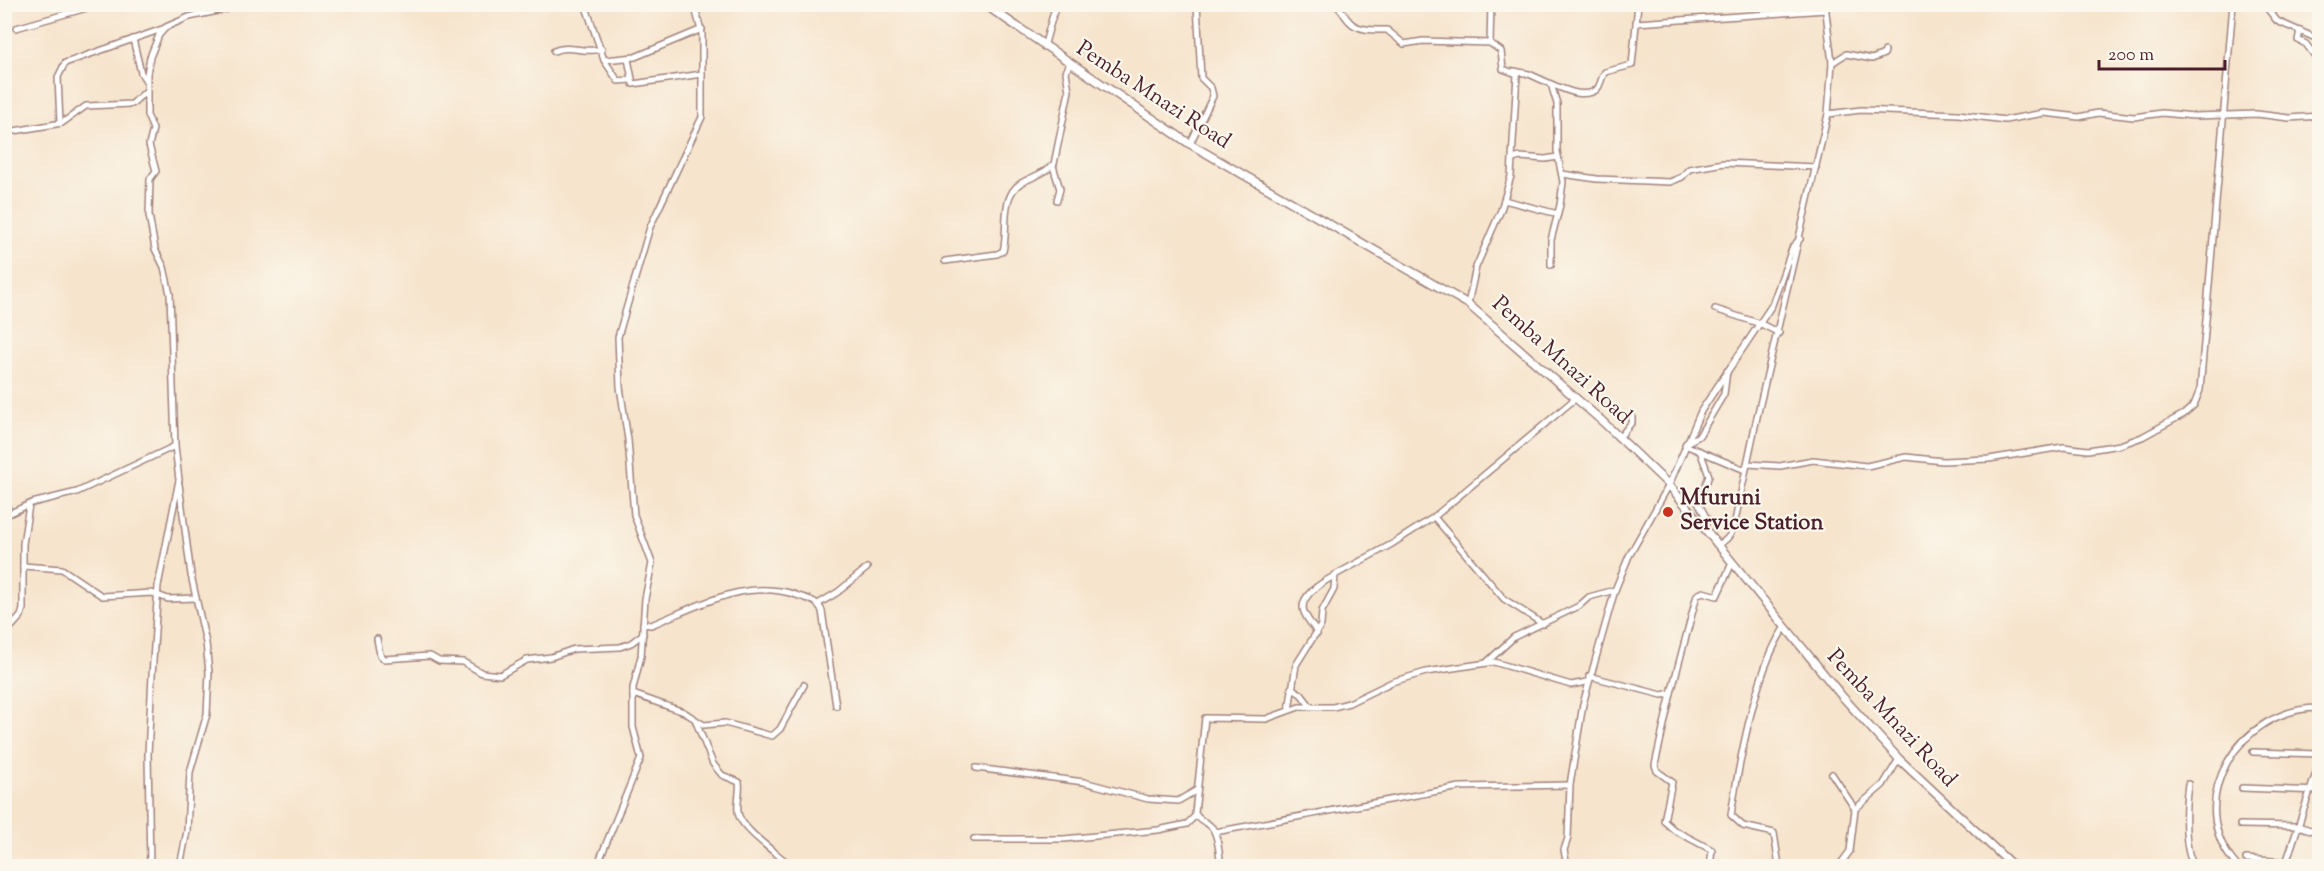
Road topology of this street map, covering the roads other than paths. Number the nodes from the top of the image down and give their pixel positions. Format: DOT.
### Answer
graph roads {
  1 [pos="101,4"];
  2 [pos="234,4"];
  3 [pos="585,4"];
  4 [pos="694,4"];
  5 [pos="984,4"];
  6 [pos="1056,4"];
  7 [pos="1197,4"];
  8 [pos="1332,4"];
  9 [pos="1484,4"];
  10 [pos="1638,4"];
  11 [pos="2233,4"];
  12 [pos="2264,4"];
  13 [pos="1491,6"];
  14 [pos="1825,7"];
  15 [pos="1636,23"];
  16 [pos="166,27"];
  17 [pos="16,28"];
  18 [pos="702,29"];
  19 [pos="2300,31"];
  20 [pos="133,39"];
  21 [pos="2319,40"];
  22 [pos="1490,43"];
  23 [pos="1044,47"];
  24 [pos="602,49"];
  25 [pos="554,51"];
  26 [pos="1885,51"];
  27 [pos="628,58"];
  28 [pos="604,60"];
  29 [pos="1070,63"];
  30 [pos="1832,63"];
  31 [pos="2319,63"];
  32 [pos="1513,71"];
  33 [pos="702,74"];
  34 [pos="631,80"];
  35 [pos="147,82"];
  36 [pos="1551,84"];
  37 [pos="146,91"];
  38 [pos="1828,114"];
  39 [pos="2224,114"];
  40 [pos="2319,116"];
  41 [pos="60,123"];
  42 [pos="4,126"];
  43 [pos="4,131"];
  44 [pos="14,131"];
  45 [pos="1190,144"];
  46 [pos="1558,157"];
  47 [pos="1513,159"];
  48 [pos="1053,166"];
  49 [pos="1816,167"];
  50 [pos="1562,174"];
  51 [pos="1057,200"];
  52 [pos="1504,200"];
  53 [pos="1558,214"];
  54 [pos="1800,239"];
  55 [pos="945,261"];
  56 [pos="1551,266"];
  57 [pos="1468,304"];
  58 [pos="1715,309"];
  59 [pos="1761,324"];
  60 [pos="1779,333"];
  61 [pos="1727,369"];
  62 [pos="1576,398"];
  63 [pos="1632,416"];
  64 [pos="1619,438"];
  65 [pos="1686,444"];
  66 [pos="175,446"];
  67 [pos="1700,451"];
  68 [pos="1746,467"];
  69 [pos="179,480"];
  70 [pos="1669,485"];
  71 [pos="4,495"];
  72 [pos="28,505"];
  73 [pos="7,514"];
  74 [pos="1434,517"];
  75 [pos="1704,529"];
  76 [pos="1717,545"];
  77 [pos="1732,563"];
  78 [pos="23,566"];
  79 [pos="867,568"];
  80 [pos="1334,576"];
  81 [pos="1615,590"];
  82 [pos="157,594"];
  83 [pos="196,598"];
  84 [pos="818,604"];
  85 [pos="643,624"];
  86 [pos="1543,624"];
  87 [pos="1785,627"];
  88 [pos="643,634"];
  89 [pos="1317,634"];
  90 [pos="4,635"];
  91 [pos="377,639"];
  92 [pos="1486,663"];
  93 [pos="1588,679"];
  94 [pos="804,685"];
  95 [pos="1291,688"];
  96 [pos="1671,693"];
  97 [pos="633,694"];
  98 [pos="836,706"];
  99 [pos="1311,707"];
  100 [pos="2319,708"];
  101 [pos="1288,710"];
  102 [pos="696,722"];
  103 [pos="2253,753"];
  104 [pos="2319,754"];
  105 [pos="1899,759"];
  106 [pos="2319,761"];
  107 [pos="976,768"];
  108 [pos="1832,774"];
  109 [pos="2188,784"];
  110 [pos="1570,785"];
  111 [pos="2242,788"];
  112 [pos="2310,789"];
  113 [pos="1197,790"];
  114 [pos="2319,791"];
  115 [pos="1855,809"];
  116 [pos="1196,815"];
  117 [pos="2240,825"];
  118 [pos="2298,826"];
  119 [pos="1215,832"];
  120 [pos="2319,832"];
  121 [pos="974,839"];
  122 [pos="2246,860"];
  123 [pos="2285,864"];
  124 [pos="1710,866"];
  125 [pos="150,867"];
  126 [pos="180,867"];
  127 [pos="597,867"];
  128 [pos="791,867"];
  129 [pos="1221,867"];
  130 [pos="1568,867"];
  131 [pos="1779,867"];
  132 [pos="1839,867"];
  133 [pos="2013,867"];
  134 [pos="2194,867"];
  135 [pos="2237,867"];
  136 [pos="2301,867"];
  1 -- 17 [label="street"];
  2 -- 16 [label="street"];
  3 -- 24 [label="street"];
  4 -- 18 [label="street"];
  5 -- 23 [label="main road, Pemba Mnazi Road"];
  6 -- 23 [label="street"];
  7 -- 45 [label="street"];
  8 -- 22 [label="street"];
  9 -- 13 [label="street"];
  10 -- 15 [label="street"];
  11 -- 39 [label="street"];
  12 -- 19 [label="street"];
  13 -- 22 [label="street"];
  14 -- 15 [label="street"];
  14 -- 30 [label="street"];
  15 -- 36 [label="street"];
  16 -- 20 [label="street"];
  16 -- 35 [label="street"];
  18 -- 27 [label="street"];
  18 -- 33 [label="street"];
  19 -- 21 [label="street"];
  19 -- 31 [label="street"];
  20 -- 35 [label="street"];
  20 -- 41 [label="street"];
  22 -- 32 [label="street"];
  23 -- 29 [label="main road, Pemba Mnazi Road"];
  24 -- 25 [label="street"];
  24 -- 28 [label="street"];
  26 -- 30 [label="street"];
  27 -- 28 [label="street"];
  27 -- 34 [label="street"];
  28 -- 34 [label="street"];
  29 -- 45 [label="main road, Pemba Mnazi Road"];
  29 -- 48 [label="street"];
  30 -- 38 [label="street"];
  32 -- 36 [label="street"];
  32 -- 47 [label="street"];
  33 -- 34 [label="street"];
  33 -- 85 [label="street"];
  35 -- 37 [label="street"];
  36 -- 46 [label="street"];
  37 -- 41 [label="street"];
  37 -- 66 [label="street"];
  38 -- 39 [label="street"];
  38 -- 49 [label="street"];
  39 -- 40 [label="street"];
  39 -- 68 [label="street"];
  41 -- 44 [label="street"];
  42 -- 44 [label="street"];
  43 -- 44 [label="street"];
  45 -- 57 [label="main road, Pemba Mnazi Road"];
  46 -- 47 [label="street"];
  46 -- 50 [label="street"];
  47 -- 52 [label="street"];
  48 -- 51 [label="street"];
  48 -- 55 [label="street"];
  49 -- 50 [label="street"];
  49 -- 54 [label="street"];
  50 -- 53 [label="street"];
  52 -- 53 [label="street"];
  52 -- 57 [label="street"];
  53 -- 56 [label="street"];
  54 -- 59 [label="street"];
  54 -- 60 [label="street"];
  57 -- 62 [label="main road, Pemba Mnazi Road"];
  58 -- 59 [label="street"];
  59 -- 60 [label="street"];
  59 -- 61 [label="street"];
  60 -- 68 [label="street"];
  61 -- 65 [label="street"];
  61 -- 65 [label="street"];
  62 -- 64 [label="main road, Pemba Mnazi Road"];
  62 -- 74 [label="street"];
  63 -- 64 [label="street"];
  64 -- 70 [label="main road, Pemba Mnazi Road"];
  65 -- 67 [label="street"];
  65 -- 70 [label="street"];
  66 -- 69 [label="street"];
  66 -- 72 [label="street"];
  67 -- 68 [label="street"];
  67 -- 75 [label="street"];
  68 -- 76 [label="street"];
  69 -- 82 [label="street"];
  69 -- 83 [label="street"];
  70 -- 75 [label="main road, Pemba Mnazi Road"];
  70 -- 81 [label="street"];
  71 -- 73 [label="street"];
  72 -- 73 [label="street"];
  72 -- 78 [label="street"];
  74 -- 80 [label="street"];
  74 -- 86 [label="street"];
  75 -- 76 [label="main road, Pemba Mnazi Road"];
  76 -- 77 [label="main road, Pemba Mnazi Road"];
  77 -- 87 [label="main road, Pemba Mnazi Road"];
  77 -- 96 [label="street"];
  78 -- 82 [label="street"];
  78 -- 90 [label="street"];
  79 -- 84 [label="street"];
  80 -- 89 [label="street"];
  80 -- 89 [label="street"];
  81 -- 86 [label="street"];
  81 -- 93 [label="street"];
  82 -- 83 [label="street"];
  82 -- 125 [label="street"];
  83 -- 126 [label="street"];
  84 -- 85 [label="street"];
  84 -- 98 [label="street"];
  85 -- 88 [label="street"];
  86 -- 92 [label="street"];
  87 -- 105 [label="main road, Pemba Mnazi Road"];
  87 -- 131 [label="street"];
  88 -- 91 [label="street"];
  88 -- 97 [label="street"];
  89 -- 95 [label="street"];
  92 -- 93 [label="street"];
  92 -- 99 [label="street"];
  93 -- 96 [label="street"];
  93 -- 110 [label="street"];
  94 -- 102 [label="street"];
  95 -- 99 [label="street"];
  95 -- 101 [label="street"];
  96 -- 124 [label="street"];
  97 -- 102 [label="street"];
  97 -- 127 [label="street"];
  99 -- 101 [label="street"];
  100 -- 135 [label="street"];
  101 -- 113 [label="street"];
  102 -- 128 [label="street"];
  103 -- 104 [label="street"];
  105 -- 115 [label="street"];
  105 -- 133 [label="main road, Pemba Mnazi Road"];
  106 -- 112 [label="street"];
  107 -- 113 [label="street"];
  108 -- 115 [label="street"];
  109 -- 134 [label="street"];
  110 -- 119 [label="street"];
  110 -- 130 [label="street"];
  111 -- 112 [label="street"];
  112 -- 114 [label="street"];
  112 -- 118 [label="street"];
  113 -- 116 [label="street"];
  115 -- 132 [label="street"];
  116 -- 119 [label="street"];
  116 -- 121 [label="street"];
  117 -- 118 [label="street"];
  118 -- 120 [label="street"];
  118 -- 123 [label="street"];
  119 -- 129 [label="street"];
  122 -- 123 [label="street"];
  123 -- 136 [label="street"];
}
